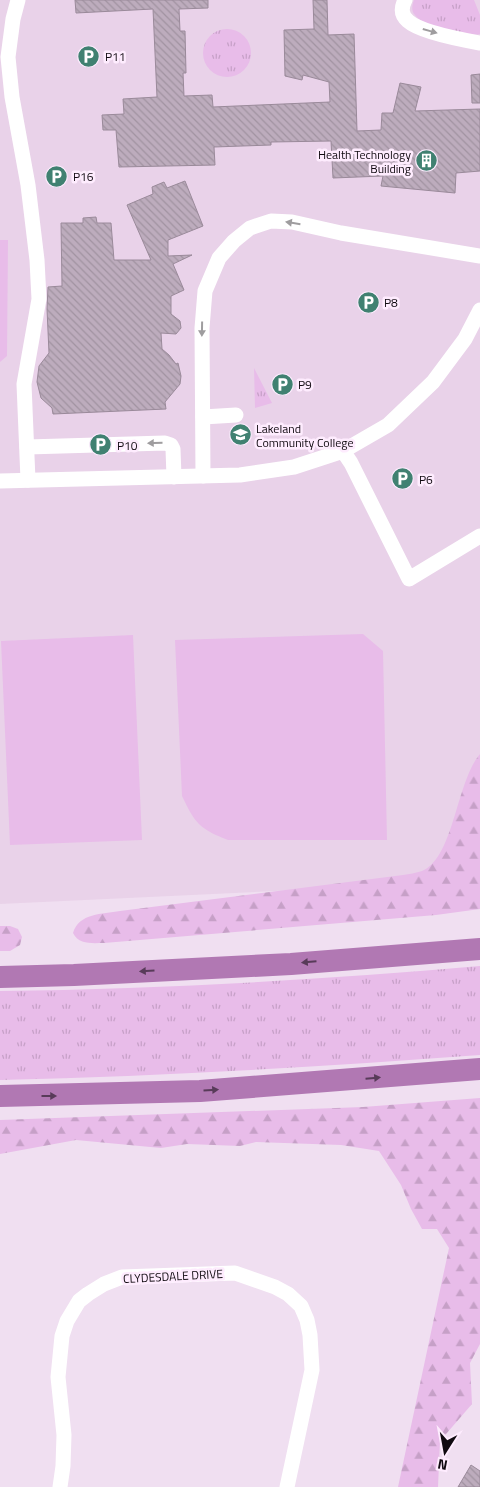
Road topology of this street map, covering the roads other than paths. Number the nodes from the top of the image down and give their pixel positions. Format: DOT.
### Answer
graph roads {
  1 [pos="18,0"];
  2 [pos="405,0"];
  3 [pos="480,44"];
  4 [pos="480,256"];
  5 [pos="480,310"];
  6 [pos="236,415"];
  7 [pos="203,417"];
  8 [pos="31,446"];
  9 [pos="343,452"];
  10 [pos="203,476"];
  11 [pos="174,477"];
  12 [pos="28,480"];
  13 [pos="0,481"];
  14 [pos="480,536"];
  15 [pos="480,934"];
  16 [pos="480,949"];
  17 [pos="343,959"];
  18 [pos="0,977"];
  19 [pos="480,1069"];
  20 [pos="0,1096"];
  21 [pos="60,1487"];
  22 [pos="287,1487"];
  1 -- 8 [label="street"];
  2 -- 3 [label="street, one-way"];
  4 -- 7 [label="street, one-way"];
  5 -- 9 [label="street"];
  6 -- 7 [label="street"];
  7 -- 10 [label="street"];
  11 -- 8 [label="street, one-way"];
  8 -- 12 [label="street"];
  9 -- 10 [label="street"];
  9 -- 14 [label="street"];
  10 -- 11 [label="street"];
  11 -- 12 [label="street"];
  12 -- 13 [label="street"];
  15 -- 17 [label="highway"];
  16 -- 17 [label="highway"];
  17 -- 18 [label="highway, one-way"];
  20 -- 19 [label="highway, one-way"];
  21 -- 22 [label="street, CLYDESDALE DRIVE"];
}
